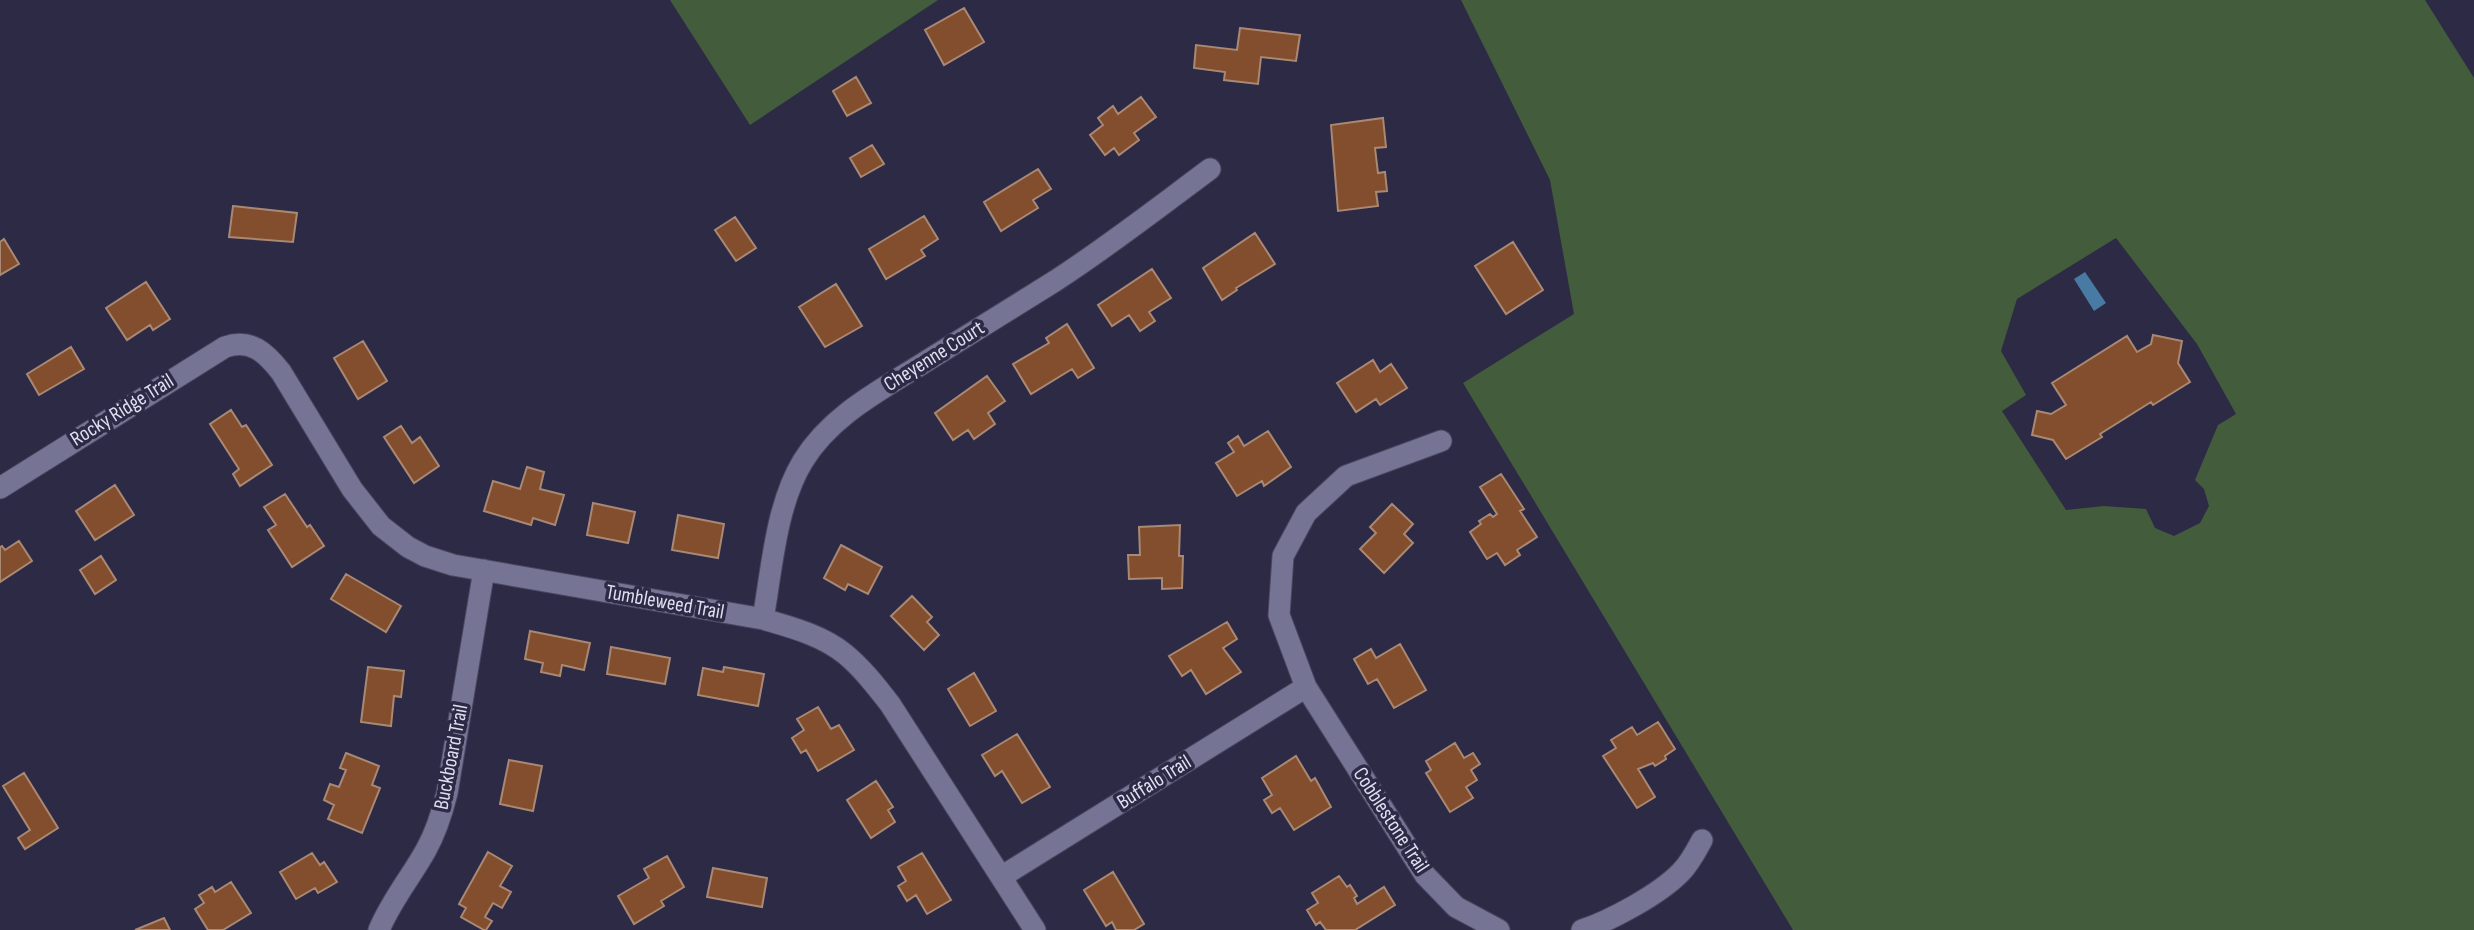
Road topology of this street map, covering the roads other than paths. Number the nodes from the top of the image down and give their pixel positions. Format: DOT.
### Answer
graph roads {
  1 [pos="1210,169"];
  2 [pos="248,344"];
  3 [pos="1441,440"];
  4 [pos="0,488"];
  5 [pos="484,570"];
  6 [pos="763,619"];
  7 [pos="1306,687"];
  8 [pos="1702,840"];
  9 [pos="1002,877"];
  10 [pos="379,930"];
  11 [pos="1034,930"];
  12 [pos="1499,930"];
  13 [pos="1582,930"];
  1 -- 6 [label="street, Cheyenne Court"];
  2 -- 4 [label="street, Rocky Ridge Trail"];
  2 -- 5 [label="street, Tumbleweed Trail"];
  3 -- 7 [label="street, Cobblestone Trail"];
  5 -- 6 [label="street, Tumbleweed Trail"];
  5 -- 10 [label="street, Buckboard Trail"];
  6 -- 9 [label="street, Tumbleweed Trail"];
  7 -- 9 [label="street, Buffalo Trail"];
  7 -- 12 [label="street, Cobblestone Trail"];
  8 -- 13 [label="street"];
  9 -- 11 [label="street, Tumbleweed Trail"];
}
